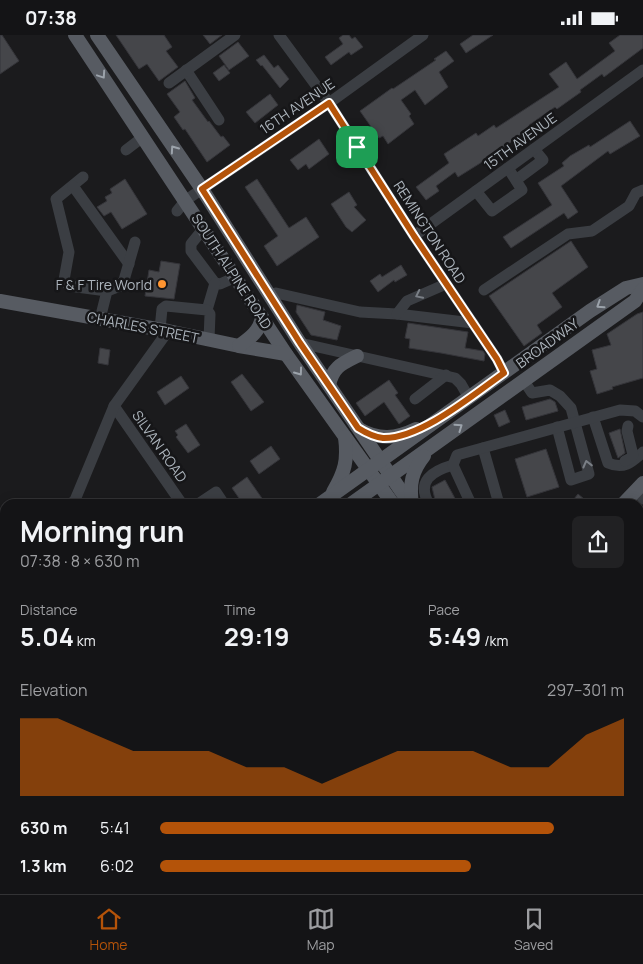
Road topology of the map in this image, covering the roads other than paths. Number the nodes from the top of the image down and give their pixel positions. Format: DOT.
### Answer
graph roads {
  1 [pos="92,35"];
  2 [pos="97,35"];
  3 [pos="235,35"];
  4 [pos="279,35"];
  5 [pos="423,35"];
  6 [pos="78,39"];
  7 [pos="643,70"];
  8 [pos="186,71"];
  9 [pos="169,83"];
  10 [pos="329,103"];
  11 [pos="219,120"];
  12 [pos="143,137"];
  13 [pos="534,149"];
  14 [pos="126,150"];
  15 [pos="508,168"];
  16 [pos="84,177"];
  17 [pos="516,180"];
  18 [pos="73,185"];
  19 [pos="202,189"];
  20 [pos="643,190"];
  21 [pos="476,191"];
  22 [pos="181,206"];
  23 [pos="204,229"];
  24 [pos="414,236"];
  25 [pos="135,242"];
  26 [pos="129,264"];
  27 [pos="236,277"];
  28 [pos="215,283"];
  29 [pos="446,284"];
  30 [pos="643,284"];
  31 [pos="643,289"];
  32 [pos="484,290"];
  33 [pos="107,291"];
  34 [pos="276,293"];
  35 [pos="0,301"];
  36 [pos="207,310"];
  37 [pos="397,313"];
  38 [pos="262,317"];
  39 [pos="100,319"];
  40 [pos="473,323"];
  41 [pos="164,330"];
  42 [pos="209,340"];
  43 [pos="300,343"];
  44 [pos="239,346"];
  45 [pos="286,354"];
  46 [pos="357,356"];
  47 [pos="504,373"];
  48 [pos="446,375"];
  49 [pos="524,381"];
  50 [pos="329,385"];
  51 [pos="469,398"];
  52 [pos="415,399"];
  53 [pos="114,406"];
  54 [pos="626,411"];
  55 [pos="593,417"];
  56 [pos="643,417"];
  57 [pos="440,419"];
  58 [pos="576,422"];
  59 [pos="628,426"];
  60 [pos="557,427"];
  61 [pos="358,428"];
  62 [pos="345,436"];
  63 [pos="432,446"];
  64 [pos="483,448"];
  65 [pos="643,451"];
  66 [pos="608,463"];
  67 [pos="375,465"];
  68 [pos="453,465"];
  69 [pos="385,480"];
  70 [pos="641,489"];
  71 [pos="75,499"];
  72 [pos="179,499"];
  73 [pos="206,499"];
  74 [pos="221,499"];
  75 [pos="326,499"];
  76 [pos="328,499"];
  77 [pos="358,499"];
  78 [pos="391,499"];
  79 [pos="406,499"];
  80 [pos="411,499"];
  81 [pos="426,499"];
  82 [pos="469,499"];
  83 [pos="498,499"];
  84 [pos="629,499"];
  1 -- 6 [label="main road"];
  19 -- 2 [label="main road, SOUTH ALPINE ROAD, one-way"];
  3 -- 8 [label="street"];
  4 -- 10 [label="street, REMINGTON ROAD"];
  5 -- 10 [label="street, 16TH AVENUE"];
  6 -- 12 [label="main road, SOUTH ALPINE ROAD, one-way"];
  7 -- 13 [label="street, 15TH AVENUE"];
  8 -- 9 [label="street"];
  8 -- 11 [label="street"];
  10 -- 19 [label="street, 16TH AVENUE"];
  10 -- 24 [label="street, REMINGTON ROAD"];
  12 -- 14 [label="street"];
  12 -- 22 [label="main road, SOUTH ALPINE ROAD"];
  13 -- 15 [label="street, 15TH AVENUE"];
  13 -- 17 [label="street"];
  15 -- 17 [label="street"];
  15 -- 21 [label="street, 15TH AVENUE"];
  16 -- 18 [label="street"];
  17 -- 21 [label="street"];
  18 -- 26 [label="street"];
  18 -- 33 [label="street"];
  19 -- 22 [label="street, 16TH AVENUE"];
  19 -- 43 [label="main road, SOUTH ALPINE ROAD"];
  20 -- 32 [label="street"];
  21 -- 24 [label="street, 15TH AVENUE"];
  22 -- 23 [label="main road, SOUTH ALPINE ROAD"];
  23 -- 27 [label="main road, SOUTH ALPINE ROAD"];
  23 -- 28 [label="street"];
  24 -- 29 [label="street, REMINGTON ROAD"];
  25 -- 26 [label="street"];
  26 -- 33 [label="street"];
  27 -- 28 [label="street"];
  27 -- 38 [label="main road, SOUTH ALPINE ROAD"];
  28 -- 36 [label="street"];
  29 -- 37 [label="street, one-way"];
  29 -- 40 [label="street, REMINGTON ROAD"];
  30 -- 47 [label="main road, BROADWAY, one-way"];
  31 -- 49 [label="main road, BROADWAY"];
  33 -- 39 [label="street"];
  34 -- 37 [label="street"];
  35 -- 39 [label="main road, CHARLES STREET"];
  36 -- 41 [label="street"];
  36 -- 42 [label="street"];
  37 -- 40 [label="street"];
  38 -- 44 [label="main road"];
  38 -- 45 [label="main road, SOUTH ALPINE ROAD"];
  39 -- 41 [label="main road, CHARLES STREET"];
  40 -- 47 [label="street, REMINGTON ROAD"];
  41 -- 42 [label="main road, CHARLES STREET"];
  41 -- 53 [label="street"];
  42 -- 44 [label="main road, CHARLES STREET"];
  43 -- 46 [label="street"];
  43 -- 50 [label="main road, SOUTH ALPINE ROAD"];
  44 -- 45 [label="main road, CHARLES STREET"];
  45 -- 62 [label="main road, SOUTH ALPINE ROAD, one-way"];
  46 -- 48 [label="street"];
  46 -- 50 [label="main road"];
  47 -- 51 [label="main road, BROADWAY"];
  48 -- 51 [label="street"];
  48 -- 52 [label="street"];
  49 -- 58 [label="street"];
  63 -- 49 [label="main road, BROADWAY, one-way"];
  50 -- 61 [label="main road, SOUTH ALPINE ROAD"];
  51 -- 57 [label="main road, BROADWAY"];
  53 -- 71 [label="street"];
  53 -- 72 [label="street, SILVAN ROAD"];
  54 -- 55 [label="street"];
  54 -- 56 [label="street"];
  54 -- 59 [label="street"];
  55 -- 58 [label="street"];
  55 -- 66 [label="street"];
  57 -- 61 [label="main road"];
  57 -- 67 [label="main road, BROADWAY"];
  58 -- 60 [label="street"];
  60 -- 58 [label="street, one-way"];
  59 -- 65 [label="street"];
  59 -- 66 [label="street"];
  60 -- 64 [label="street"];
  61 -- 67 [label="main road, SOUTH ALPINE ROAD"];
  62 -- 67 [label="main road, SOUTH ALPINE ROAD"];
  62 -- 75 [label="main road"];
  63 -- 69 [label="main road, BROADWAY"];
  63 -- 80 [label="main road"];
  64 -- 68 [label="street"];
  64 -- 83 [label="street"];
  65 -- 66 [label="street"];
  67 -- 69 [label="main road, SOUTH ALPINE ROAD"];
  67 -- 76 [label="main road, BROADWAY"];
  68 -- 81 [label="street"];
  68 -- 82 [label="street"];
  69 -- 77 [label="main road, BROADWAY"];
  69 -- 78 [label="main road, SOUTH ALPINE ROAD"];
  69 -- 79 [label="main road, SOUTH ALPINE ROAD"];
  70 -- 84 [label="main road"];
  73 -- 74 [label="street"];
}
